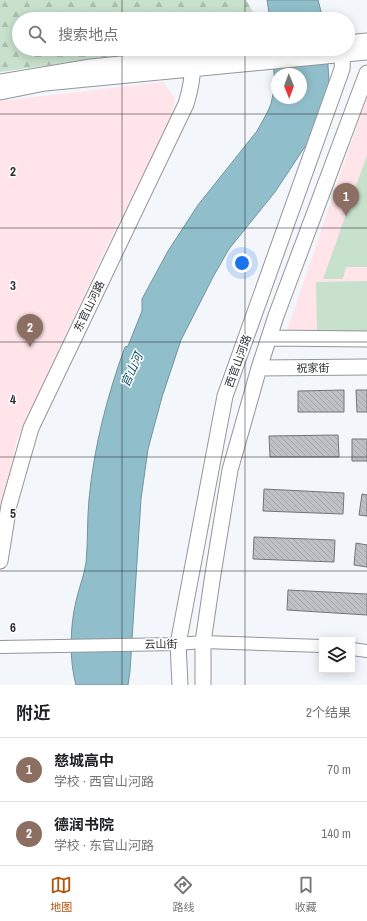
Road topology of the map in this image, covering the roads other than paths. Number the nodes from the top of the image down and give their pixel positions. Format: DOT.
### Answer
graph roads {
  1 [pos="367,41"];
  2 [pos="355,45"];
  3 [pos="355,50"];
  4 [pos="367,52"];
  5 [pos="244,56"];
  6 [pos="344,56"];
  7 [pos="193,63"];
  8 [pos="367,73"];
  9 [pos="0,82"];
  10 [pos="0,92"];
  11 [pos="270,338"];
  12 [pos="367,339"];
  13 [pos="367,367"];
  14 [pos="259,368"];
  15 [pos="0,561"];
  16 [pos="203,642"];
  17 [pos="178,644"];
  18 [pos="319,646"];
  19 [pos="0,647"];
  20 [pos="355,649"];
  21 [pos="367,651"];
  22 [pos="180,685"];
  23 [pos="203,685"];
  1 -- 2 [label="street"];
  3 -- 4 [label="street"];
  5 -- 7 [label="street"];
  6 -- 17 [label="street, 西官山河路"];
  7 -- 9 [label="street"];
  7 -- 10 [label="street"];
  7 -- 15 [label="street, 东官山河路"];
  8 -- 11 [label="street, 西官山河路"];
  11 -- 12 [label="street"];
  11 -- 14 [label="street, 西官山河路"];
  13 -- 14 [label="street, 祝家街"];
  14 -- 16 [label="street, 西官山河路"];
  16 -- 17 [label="street, 云山街"];
  16 -- 18 [label="street, 云山街"];
  16 -- 23 [label="street, 西官山河路"];
  17 -- 19 [label="street, 云山街"];
  17 -- 22 [label="street, 西官山河路"];
  20 -- 21 [label="street"];
}
